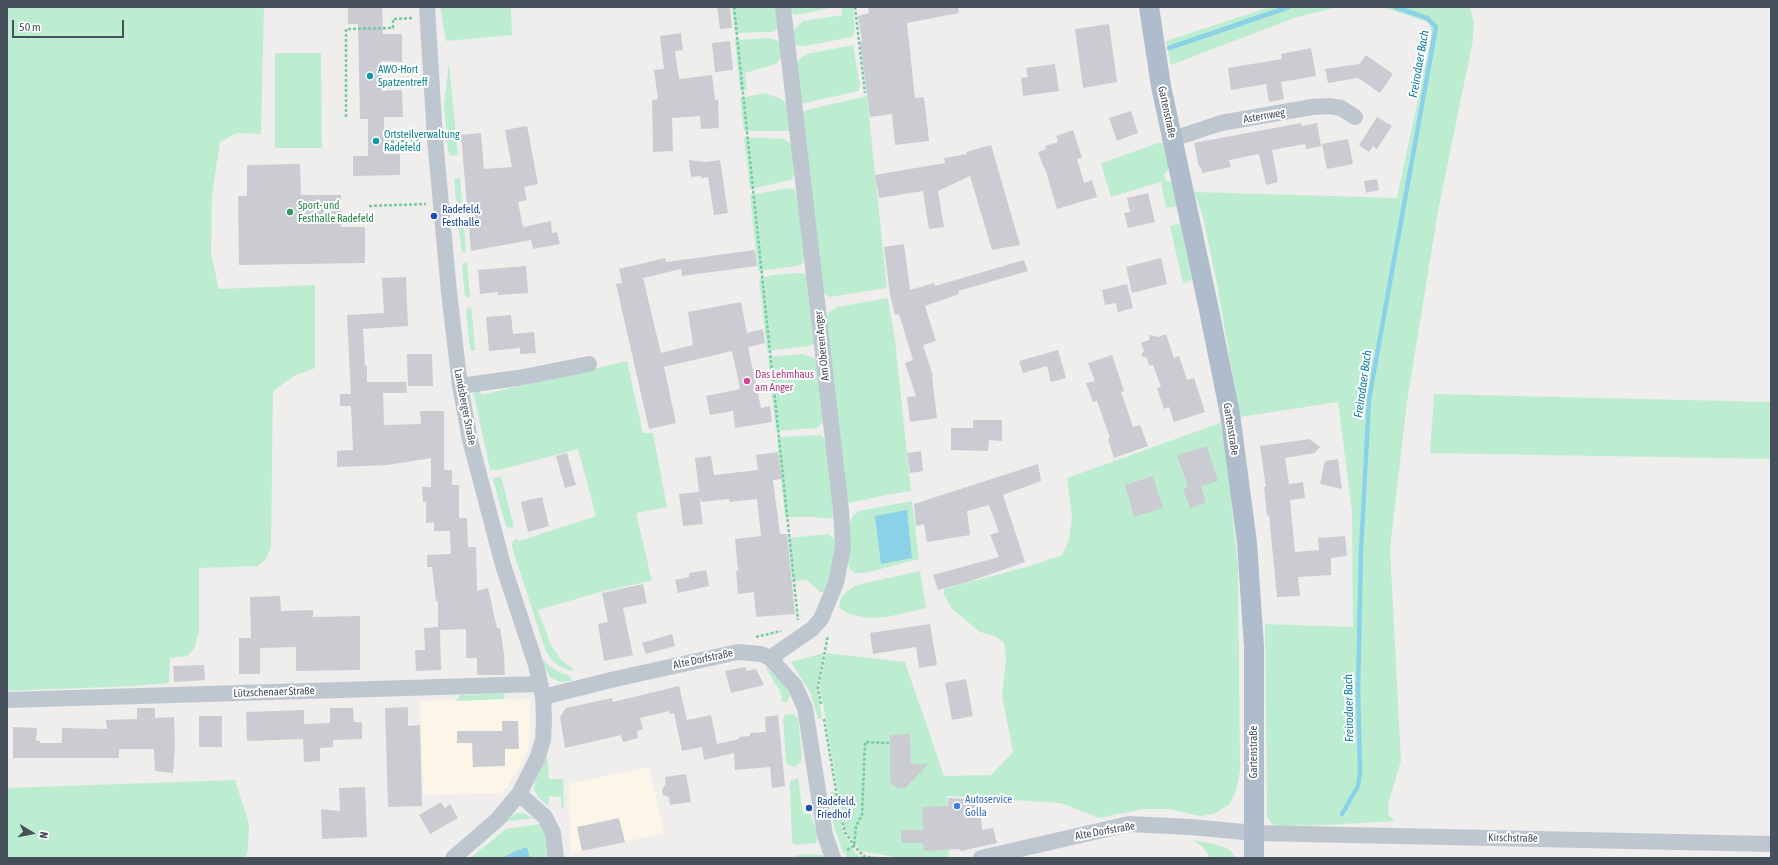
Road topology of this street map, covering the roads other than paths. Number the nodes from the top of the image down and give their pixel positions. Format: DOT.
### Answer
graph roads {
  1 [pos="783,7"];
  2 [pos="1149,7"];
  3 [pos="427,12"];
  4 [pos="1355,117"];
  5 [pos="1173,139"];
  6 [pos="589,364"];
  7 [pos="460,386"];
  8 [pos="770,658"];
  9 [pos="542,691"];
  10 [pos="7,700"];
  11 [pos="519,794"];
  12 [pos="1255,833"];
  13 [pos="1771,844"];
  14 [pos="453,858"];
  15 [pos="556,858"];
  16 [pos="833,858"];
  17 [pos="981,858"];
  18 [pos="1254,858"];
  1 -- 8 [label="street, Am Oberen Anger"];
  2 -- 5 [label="main road, Gartenstraße"];
  3 -- 7 [label="street, Landsberger Straße"];
  4 -- 5 [label="street, Asternweg"];
  5 -- 12 [label="main road, Gartenstraße"];
  6 -- 7 [label="street"];
  7 -- 9 [label="street, Landsberger Straße"];
  8 -- 9 [label="street, Alte Dorfstraße"];
  8 -- 16 [label="street"];
  9 -- 10 [label="street, Lützschenaer Straße"];
  9 -- 11 [label="street, Landsberger Straße"];
  11 -- 14 [label="street, Landsberger Straße"];
  11 -- 15 [label="street"];
  12 -- 13 [label="street, Kirschstraße"];
  12 -- 17 [label="street, Alte Dorfstraße"];
  12 -- 18 [label="main road, Gartenstraße"];
}
